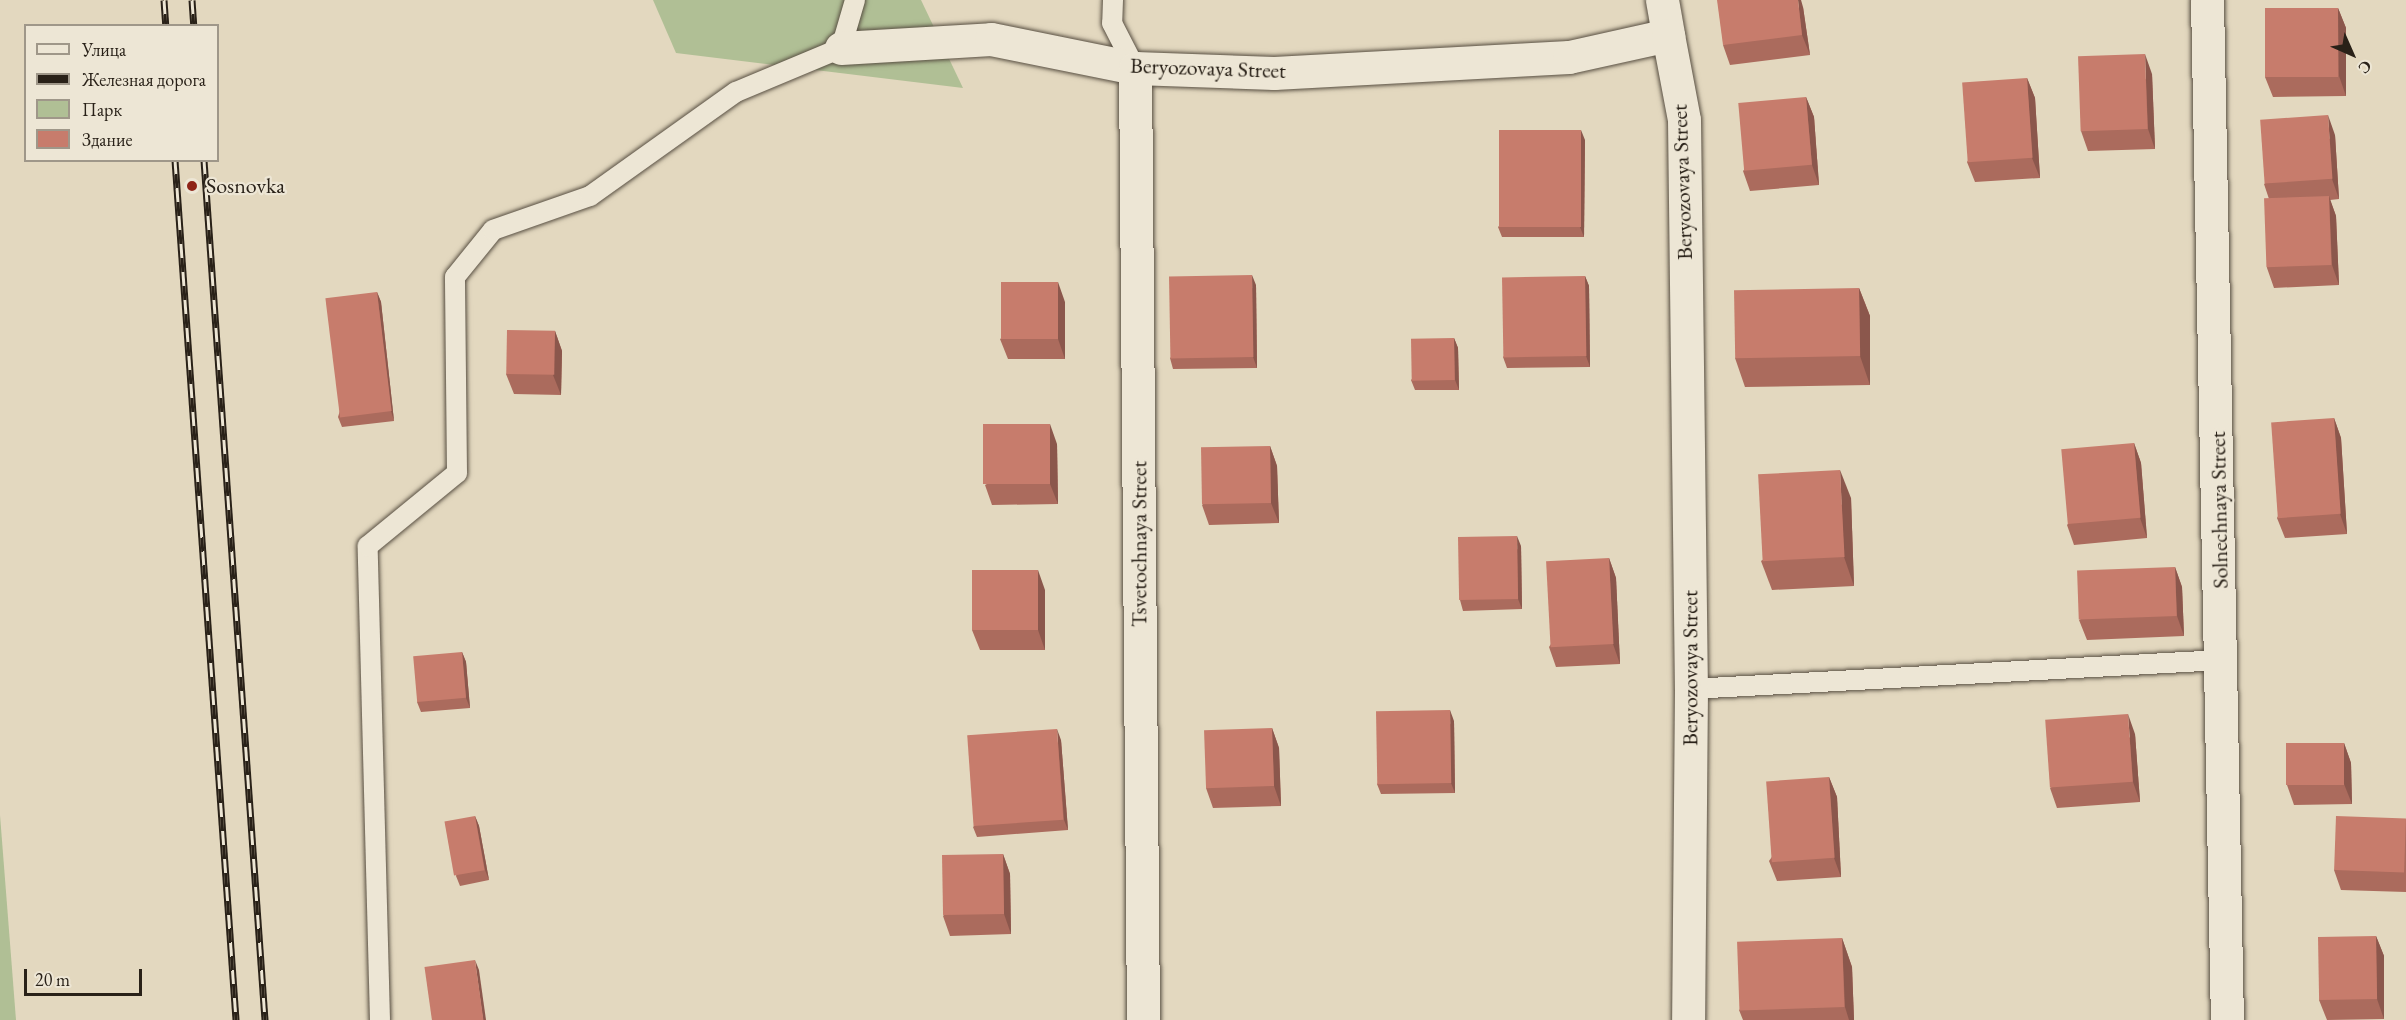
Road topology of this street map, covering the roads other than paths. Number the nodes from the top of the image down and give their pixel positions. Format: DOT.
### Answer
graph roads {
  1 [pos="855,0"];
  2 [pos="1113,0"];
  3 [pos="1662,0"];
  4 [pos="2207,0"];
  5 [pos="1668,34"];
  6 [pos="841,48"];
  7 [pos="1135,68"];
  8 [pos="2222,660"];
  9 [pos="1691,689"];
  10 [pos="380,1020"];
  11 [pos="1143,1020"];
  12 [pos="1688,1020"];
  13 [pos="2227,1020"];
  1 -- 6 [label="lane"];
  2 -- 7 [label="lane"];
  3 -- 5 [label="street"];
  4 -- 8 [label="street, Solnechnaya Street"];
  5 -- 7 [label="street, Beryozovaya Street"];
  5 -- 9 [label="street, Beryozovaya Street"];
  6 -- 7 [label="street, Beryozovaya Street"];
  6 -- 10 [label="lane"];
  7 -- 11 [label="street, Tsvetochnaya Street"];
  8 -- 9 [label="lane"];
  8 -- 13 [label="street, Solnechnaya Street"];
  9 -- 12 [label="street, Beryozovaya Street"];
}
